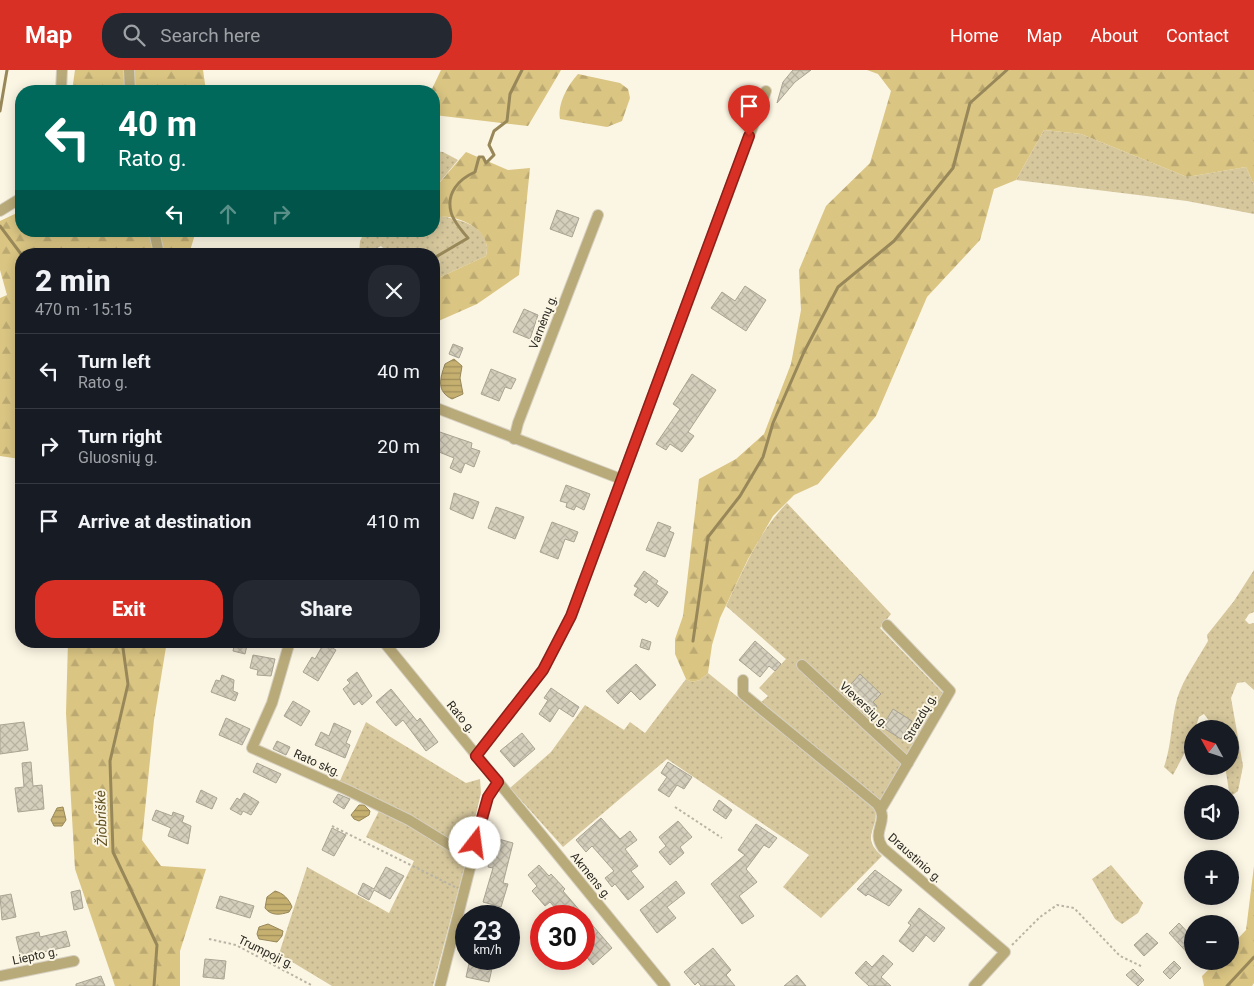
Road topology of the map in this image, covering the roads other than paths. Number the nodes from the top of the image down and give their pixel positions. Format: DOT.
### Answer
graph roads {
  1 [pos="62,70"];
  2 [pos="129,70"];
  3 [pos="61,85"];
  4 [pos="130,85"];
  5 [pos="766,91"];
  6 [pos="15,202"];
  7 [pos="0,211"];
  8 [pos="598,215"];
  9 [pos="440,409"];
  10 [pos="514,439"];
  11 [pos="621,479"];
  12 [pos="888,625"];
  13 [pos="288,648"];
  14 [pos="389,648"];
  15 [pos="802,665"];
  16 [pos="743,680"];
  17 [pos="476,756"];
  18 [pos="908,763"];
  19 [pos="498,782"];
  20 [pos="881,809"];
  21 [pos="471,858"];
  22 [pos="74,961"];
  23 [pos="0,976"];
  24 [pos="440,986"];
  25 [pos="666,986"];
  26 [pos="974,986"];
  1 -- 3 [label="street"];
  2 -- 4 [label="street"];
  5 -- 11 [label="street"];
  6 -- 7 [label="street"];
  8 -- 10 [label="street, Varnėnų g."];
  9 -- 10 [label="street"];
  10 -- 11 [label="street"];
  11 -- 17 [label="street"];
  12 -- 18 [label="street, Strazdų g."];
  13 -- 21 [label="street, Rato skg."];
  14 -- 17 [label="street, Rato g."];
  15 -- 18 [label="street, Vieversių g."];
  16 -- 20 [label="street"];
  17 -- 19 [label="street, Rato g."];
  18 -- 20 [label="street, Strazdų g."];
  19 -- 21 [label="street"];
  19 -- 25 [label="street, Akmens g."];
  20 -- 26 [label="street, Draustinio g."];
  21 -- 24 [label="street"];
  22 -- 23 [label="street, Liepto g."];
}
